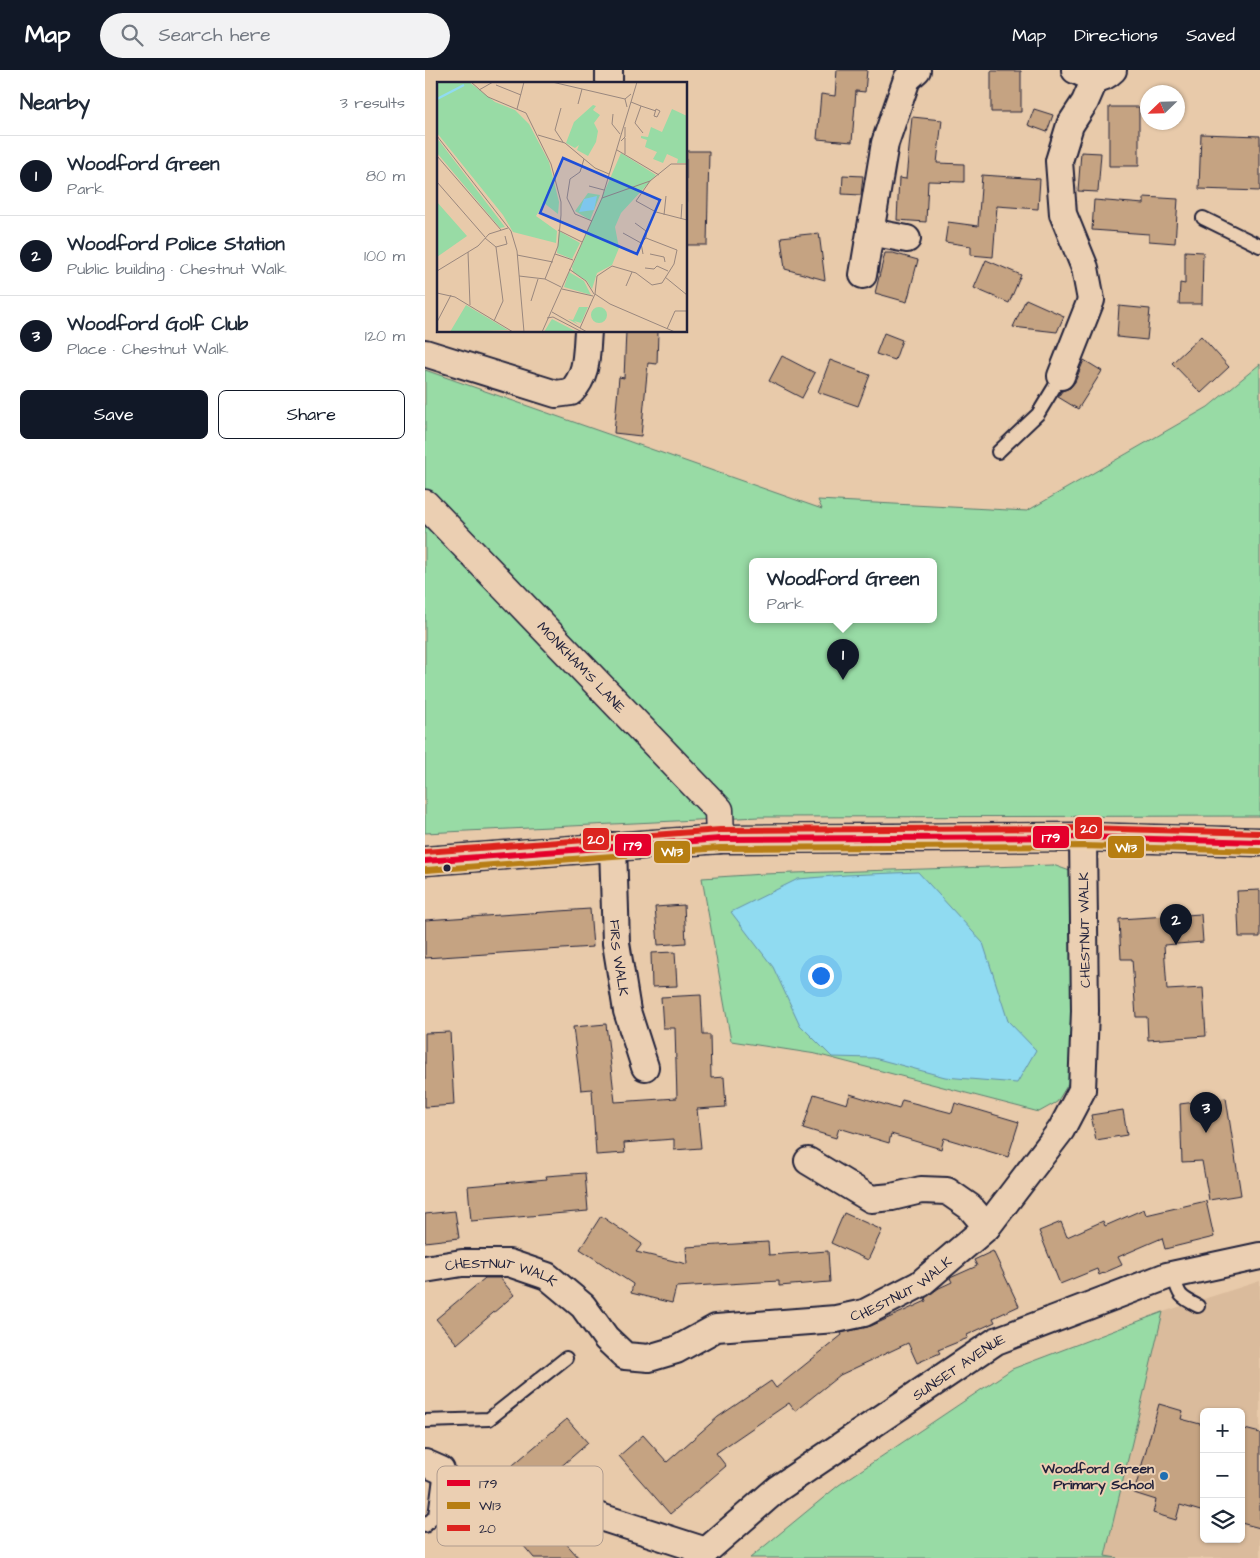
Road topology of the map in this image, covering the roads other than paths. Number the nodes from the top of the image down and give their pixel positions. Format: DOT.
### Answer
graph roads {
  1 [pos="917,70"];
  2 [pos="1094,73"];
  3 [pos="1203,218"];
  4 [pos="870,232"];
  5 [pos="907,239"];
  6 [pos="1260,246"];
  7 [pos="863,274"];
  8 [pos="588,332"];
  9 [pos="425,354"];
  10 [pos="1061,376"];
  11 [pos="998,452"];
  12 [pos="425,504"];
  13 [pos="1083,837"];
  14 [pos="720,839"];
  15 [pos="1260,842"];
  16 [pos="613,846"];
  17 [pos="425,861"];
  18 [pos="645,1067"];
  19 [pos="807,1161"];
  20 [pos="987,1227"];
  21 [pos="1260,1256"];
  22 [pos="425,1269"];
  23 [pos="1173,1274"];
  24 [pos="1198,1306"];
  25 [pos="565,1358"];
  26 [pos="425,1421"];
  27 [pos="433,1467"];
  28 [pos="603,1520"];
  29 [pos="425,1526"];
  30 [pos="702,1554"];
  1 -- 4 [label="street"];
  2 -- 10 [label="street"];
  3 -- 6 [label="lane"];
  4 -- 5 [label="street"];
  4 -- 7 [label="street"];
  8 -- 9 [label="street"];
  10 -- 11 [label="lane"];
  12 -- 14 [label="street, MONKHAM'S LANE"];
  13 -- 14 [label="main road"];
  13 -- 15 [label="main road"];
  13 -- 20 [label="street, CHESTNUT WALK"];
  14 -- 16 [label="main road"];
  16 -- 17 [label="main road"];
  16 -- 18 [label="street, FIRS WALK"];
  19 -- 20 [label="street"];
  20 -- 22 [label="street, CHESTNUT WALK"];
  21 -- 23 [label="street, SUNSET AVENUE"];
  23 -- 24 [label="lane"];
  23 -- 30 [label="street, SUNSET AVENUE"];
  25 -- 26 [label="lane"];
  27 -- 29 [label="lane"];
  28 -- 30 [label="street"];
}
